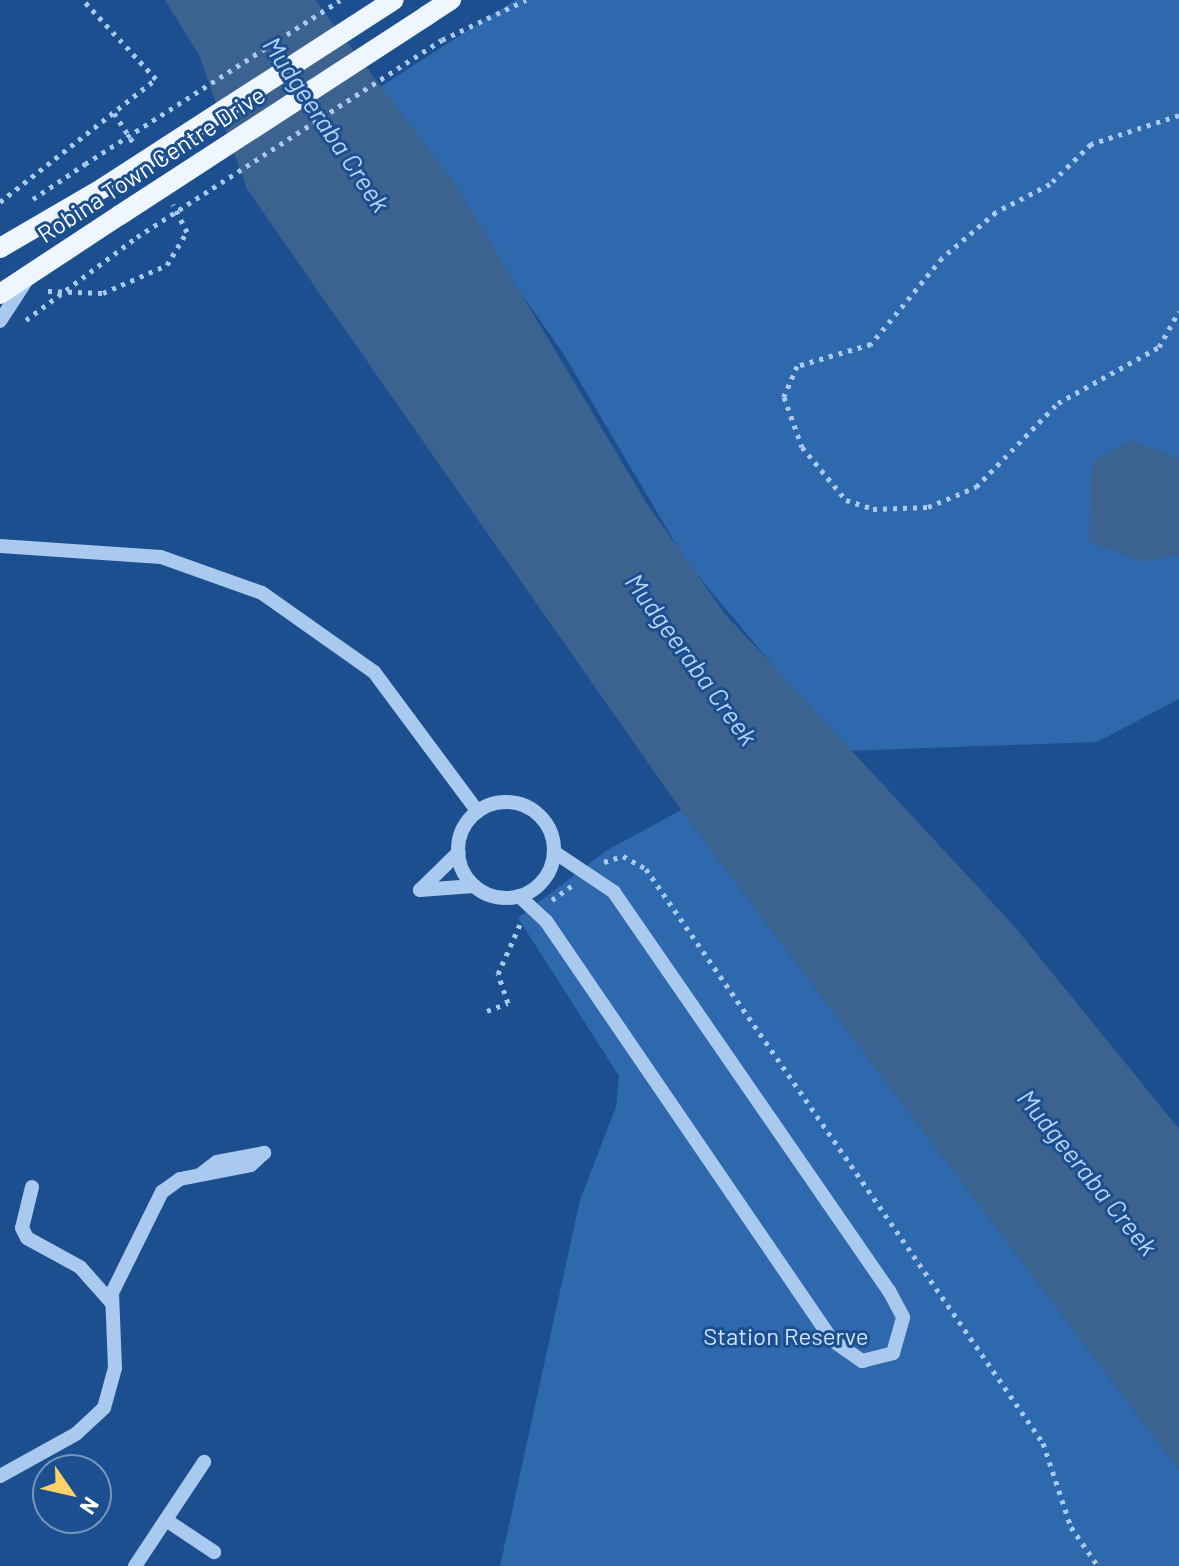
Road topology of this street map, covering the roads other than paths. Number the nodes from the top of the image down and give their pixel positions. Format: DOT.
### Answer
graph roads {
  1 [pos="394,0"];
  2 [pos="451,0"];
  3 [pos="0,248"];
  4 [pos="30,275"];
  5 [pos="0,294"];
  6 [pos="0,321"];
  7 [pos="0,546"];
  8 [pos="478,812"];
  9 [pos="459,852"];
  10 [pos="554,852"];
  11 [pos="474,886"];
  12 [pos="519,896"];
  13 [pos="201,1174"];
  14 [pos="32,1187"];
  15 [pos="111,1302"];
  16 [pos="204,1462"];
  17 [pos="0,1476"];
  18 [pos="166,1520"];
  19 [pos="214,1552"];
  20 [pos="135,1566"];
  1 -- 3 [label="main road, Robina Town Centre Drive, bridge"];
  2 -- 4 [label="main road, Robina Town Centre Drive, bridge"];
  4 -- 5 [label="main road, Robina Town Centre Drive"];
  4 -- 6 [label="lane"];
  7 -- 8 [label="lane"];
  8 -- 9 [label="lane"];
  8 -- 10 [label="lane"];
  9 -- 11 [label="lane"];
  9 -- 11 [label="lane"];
  10 -- 12 [label="lane"];
  10 -- 12 [label="lane"];
  11 -- 12 [label="lane"];
  13 -- 15 [label="lane"];
  14 -- 15 [label="lane"];
  15 -- 17 [label="lane"];
  16 -- 18 [label="lane"];
  18 -- 19 [label="lane"];
  18 -- 20 [label="lane"];
}
